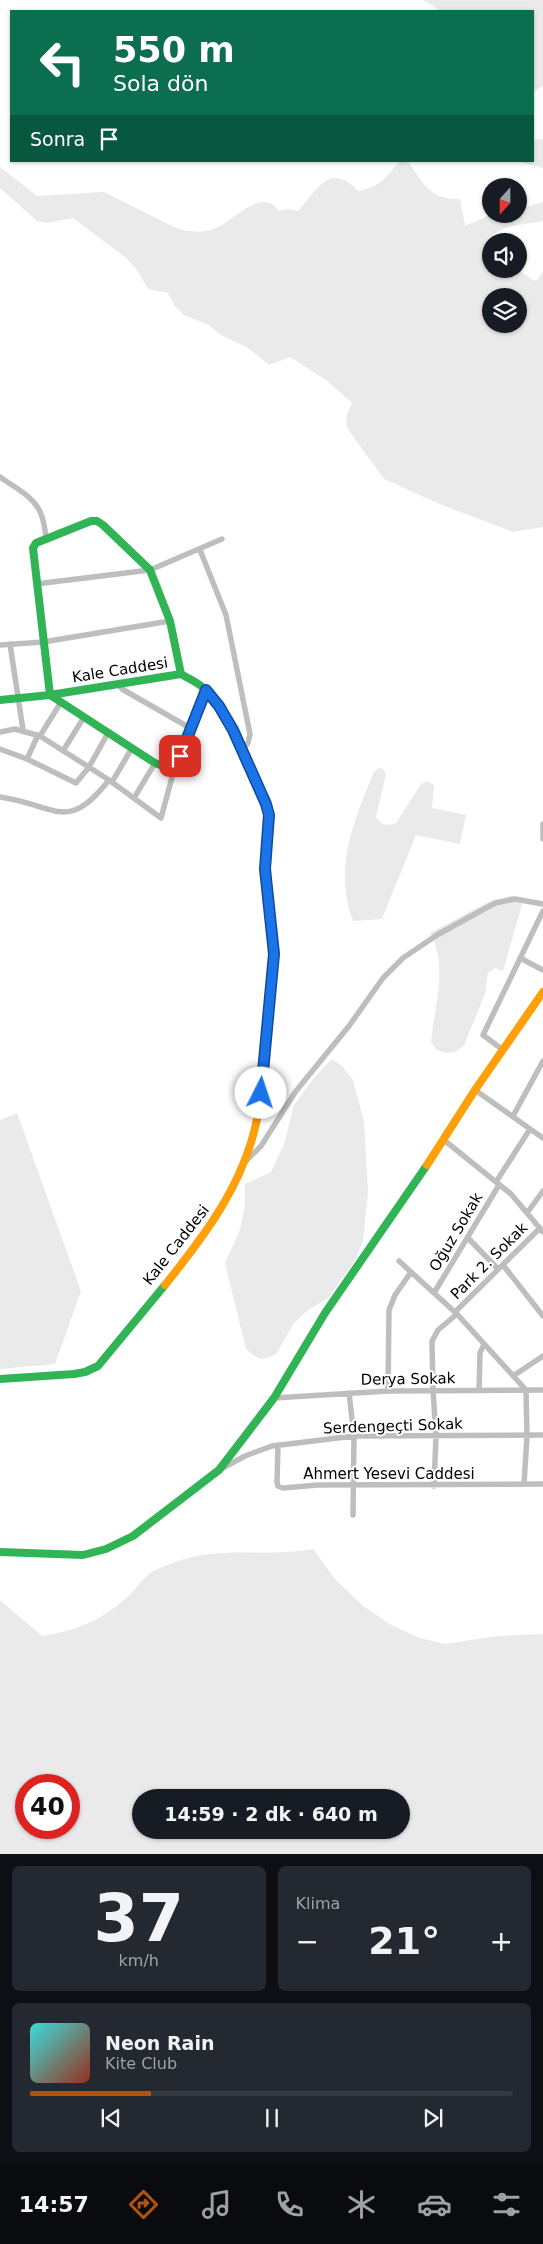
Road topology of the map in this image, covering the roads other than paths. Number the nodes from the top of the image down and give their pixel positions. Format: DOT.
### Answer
graph roads {
  1 [pos="0,477"];
  2 [pos="46,537"];
  3 [pos="222,539"];
  4 [pos="200,550"];
  5 [pos="150,570"];
  6 [pos="36,584"];
  7 [pos="170,621"];
  8 [pos="43,642"];
  9 [pos="10,644"];
  10 [pos="0,645"];
  11 [pos="182,674"];
  12 [pos="118,684"];
  13 [pos="206,690"];
  14 [pos="50,695"];
  15 [pos="19,698"];
  16 [pos="0,700"];
  17 [pos="61,702"];
  18 [pos="84,717"];
  19 [pos="190,728"];
  20 [pos="23,730"];
  21 [pos="0,732"];
  22 [pos="108,733"];
  23 [pos="39,736"];
  24 [pos="132,748"];
  25 [pos="0,749"];
  26 [pos="242,750"];
  27 [pos="63,751"];
  28 [pos="27,759"];
  29 [pos="155,763"];
  30 [pos="89,767"];
  31 [pos="174,770"];
  32 [pos="111,781"];
  33 [pos="0,797"];
  34 [pos="134,798"];
  35 [pos="543,824"];
  36 [pos="543,839"];
  37 [pos="543,904"];
  38 [pos="543,911"];
  39 [pos="520,958"];
  40 [pos="543,970"];
  41 [pos="543,992"];
  42 [pos="504,1050"];
  43 [pos="543,1061"];
  44 [pos="475,1090"];
  45 [pos="513,1116"];
  46 [pos="530,1129"];
  47 [pos="543,1138"];
  48 [pos="444,1140"];
  49 [pos="244,1164"];
  50 [pos="498,1183"];
  51 [pos="543,1191"];
  52 [pos="527,1213"];
  53 [pos="541,1230"];
  54 [pos="468,1238"];
  55 [pos="399,1261"];
  56 [pos="500,1267"];
  57 [pos="411,1272"];
  58 [pos="434,1293"];
  59 [pos="456,1313"];
  60 [pos="543,1316"];
  61 [pos="484,1344"];
  62 [pos="543,1356"];
  63 [pos="513,1376"];
  64 [pos="0,1379"];
  65 [pos="433,1390"];
  66 [pos="479,1390"];
  67 [pos="526,1390"];
  68 [pos="543,1390"];
  69 [pos="388,1391"];
  70 [pos="349,1393"];
  71 [pos="274,1398"];
  72 [pos="543,1435"];
  73 [pos="354,1436"];
  74 [pos="436,1436"];
  75 [pos="527,1436"];
  76 [pos="278,1445"];
  77 [pos="219,1470"];
  78 [pos="524,1484"];
  79 [pos="543,1484"];
  80 [pos="352,1486"];
  81 [pos="434,1486"];
  82 [pos="353,1515"];
  83 [pos="0,1552"];
  1 -- 2 [label="street"];
  2 -- 5 [label="street"];
  2 -- 6 [label="street"];
  3 -- 4 [label="street"];
  4 -- 5 [label="street"];
  4 -- 26 [label="street"];
  5 -- 6 [label="street"];
  5 -- 7 [label="street"];
  6 -- 8 [label="street"];
  7 -- 8 [label="street"];
  7 -- 11 [label="street"];
  8 -- 9 [label="street"];
  8 -- 14 [label="street"];
  9 -- 10 [label="street"];
  9 -- 15 [label="street"];
  11 -- 12 [label="street, Kale Caddesi"];
  11 -- 13 [label="street, Kale Caddesi"];
  12 -- 14 [label="street, Kale Caddesi"];
  12 -- 19 [label="street"];
  13 -- 19 [label="street"];
  13 -- 26 [label="street, Kale Caddesi"];
  14 -- 15 [label="street, Kale Caddesi"];
  14 -- 17 [label="street"];
  15 -- 16 [label="street, Kale Caddesi"];
  15 -- 20 [label="street"];
  17 -- 18 [label="street"];
  17 -- 23 [label="street"];
  18 -- 22 [label="street"];
  18 -- 27 [label="street"];
  19 -- 31 [label="street"];
  20 -- 21 [label="street"];
  20 -- 23 [label="street"];
  22 -- 24 [label="street"];
  22 -- 30 [label="street"];
  23 -- 27 [label="street"];
  23 -- 28 [label="street"];
  24 -- 29 [label="street"];
  24 -- 32 [label="street"];
  25 -- 28 [label="street"];
  26 -- 49 [label="street, Kale Caddesi"];
  27 -- 30 [label="street"];
  28 -- 30 [label="street"];
  29 -- 31 [label="street"];
  29 -- 34 [label="street"];
  30 -- 32 [label="street"];
  31 -- 34 [label="street"];
  32 -- 33 [label="street"];
  32 -- 34 [label="street"];
  35 -- 36 [label="street"];
  37 -- 49 [label="street"];
  38 -- 39 [label="street"];
  39 -- 40 [label="street"];
  39 -- 42 [label="street"];
  41 -- 42 [label="street"];
  42 -- 44 [label="street"];
  43 -- 45 [label="street"];
  44 -- 45 [label="street"];
  44 -- 48 [label="street"];
  45 -- 46 [label="street"];
  46 -- 47 [label="street"];
  46 -- 50 [label="street, Oğuz Sokak"];
  48 -- 50 [label="street"];
  48 -- 71 [label="street"];
  49 -- 64 [label="street, Kale Caddesi"];
  50 -- 52 [label="street"];
  50 -- 54 [label="street, Oğuz Sokak"];
  51 -- 52 [label="street"];
  52 -- 53 [label="street"];
  53 -- 56 [label="street, Park 2. Sokak"];
  54 -- 56 [label="street"];
  54 -- 58 [label="street, Oğuz Sokak"];
  55 -- 57 [label="street"];
  56 -- 59 [label="street, Park 2. Sokak"];
  56 -- 60 [label="street"];
  57 -- 58 [label="street"];
  57 -- 69 [label="street"];
  58 -- 59 [label="street"];
  59 -- 61 [label="street"];
  59 -- 65 [label="street, Park 2. Sokak"];
  61 -- 63 [label="street"];
  61 -- 66 [label="street"];
  62 -- 63 [label="street"];
  63 -- 67 [label="street"];
  65 -- 66 [label="street, Derya Sokak"];
  65 -- 69 [label="street, Derya Sokak"];
  65 -- 74 [label="street, Park 2. Sokak"];
  66 -- 67 [label="street, Derya Sokak"];
  67 -- 68 [label="street, Derya Sokak"];
  67 -- 75 [label="street"];
  69 -- 70 [label="street, Derya Sokak"];
  70 -- 71 [label="street, Derya Sokak"];
  70 -- 73 [label="street"];
  71 -- 77 [label="street"];
  72 -- 75 [label="street, Serdengeçti Sokak"];
  73 -- 74 [label="street, Serdengeçti Sokak"];
  73 -- 76 [label="street, Serdengeçti Sokak"];
  73 -- 80 [label="street"];
  74 -- 75 [label="street, Serdengeçti Sokak"];
  74 -- 81 [label="street, Park 2. Sokak"];
  75 -- 78 [label="street"];
  76 -- 77 [label="street, Serdengeçti Sokak"];
  76 -- 80 [label="street, Ahmert Yesevi Caddesi"];
  77 -- 83 [label="street"];
  78 -- 79 [label="street, Ahmert Yesevi Caddesi"];
  78 -- 81 [label="street, Ahmert Yesevi Caddesi"];
  80 -- 81 [label="street, Ahmert Yesevi Caddesi"];
  80 -- 82 [label="street"];
}
